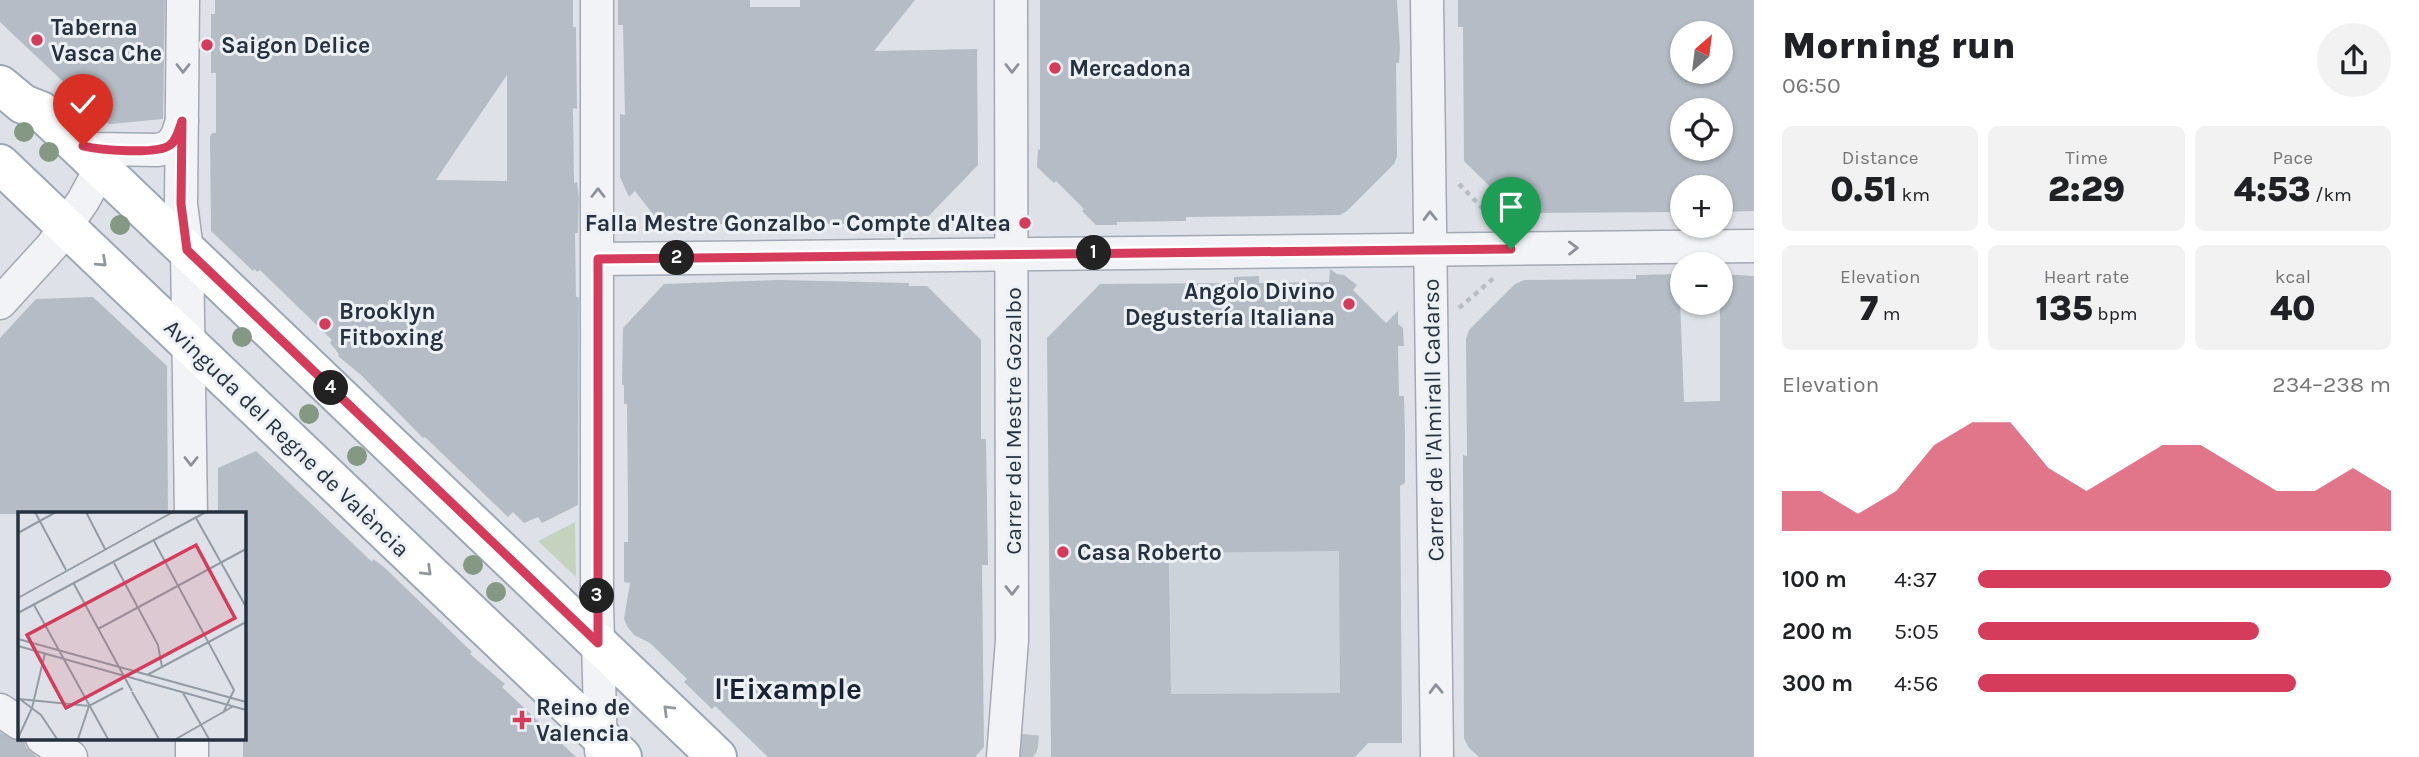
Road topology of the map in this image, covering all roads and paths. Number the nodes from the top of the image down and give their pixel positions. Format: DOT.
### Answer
graph roads {
  1 [pos="183,0"];
  2 [pos="597,0"];
  3 [pos="1011,0"];
  4 [pos="1427,0"];
  5 [pos="0,85"];
  6 [pos="182,121"];
  7 [pos="70,139"];
  8 [pos="0,164"];
  9 [pos="101,168"];
  10 [pos="1454,180"];
  11 [pos="1499,225"];
  12 [pos="65,227"];
  13 [pos="1754,246"];
  14 [pos="187,250"];
  15 [pos="1431,250"];
  16 [pos="1013,254"];
  17 [pos="598,259"];
  18 [pos="0,303"];
  19 [pos="190,345"];
  20 [pos="191,512"];
  21 [pos="598,643"];
  22 [pos="0,710"];
  23 [pos="18,722"];
  24 [pos="596,734"];
  25 [pos="45,740"];
  26 [pos="1013,746"];
  27 [pos="71,757"];
  28 [pos="717,757"];
  29 [pos="1437,757"];
  1 -- 6 [label="street, one-way"];
  17 -- 2 [label="street, Avinguda del Regne de València, one-way"];
  3 -- 16 [label="street, Carrer del Mestre Gozalbo, one-way"];
  15 -- 4 [label="street, Carrer de l'Almirall Cadarso, one-way"];
  5 -- 7 [label="main road"];
  6 -- 7 [label="street"];
  6 -- 14 [label="street"];
  7 -- 9 [label="main road"];
  8 -- 12 [label="main road, Avinguda del Regne de València"];
  9 -- 12 [label="street"];
  9 -- 14 [label="main road"];
  10 -- 11 [label="path"];
  12 -- 18 [label="street"];
  12 -- 19 [label="main road, Avinguda del Regne de València, one-way"];
  15 -- 13 [label="street, one-way"];
  14 -- 19 [label="street"];
  14 -- 21 [label="main road"];
  15 -- 16 [label="street"];
  29 -- 15 [label="street, Carrer de l'Almirall Cadarso, one-way"];
  16 -- 17 [label="street"];
  16 -- 26 [label="street, Carrer del Mestre Gozalbo, one-way"];
  17 -- 21 [label="street, Avinguda del Regne de València"];
  19 -- 20 [label="street, one-way"];
  19 -- 24 [label="main road, Avinguda del Regne de València, one-way"];
  21 -- 24 [label="street, Avinguda del Regne de València"];
  28 -- 21 [label="main road, one-way"];
  22 -- 23 [label="street"];
  25 -- 27 [label="street"];
}
